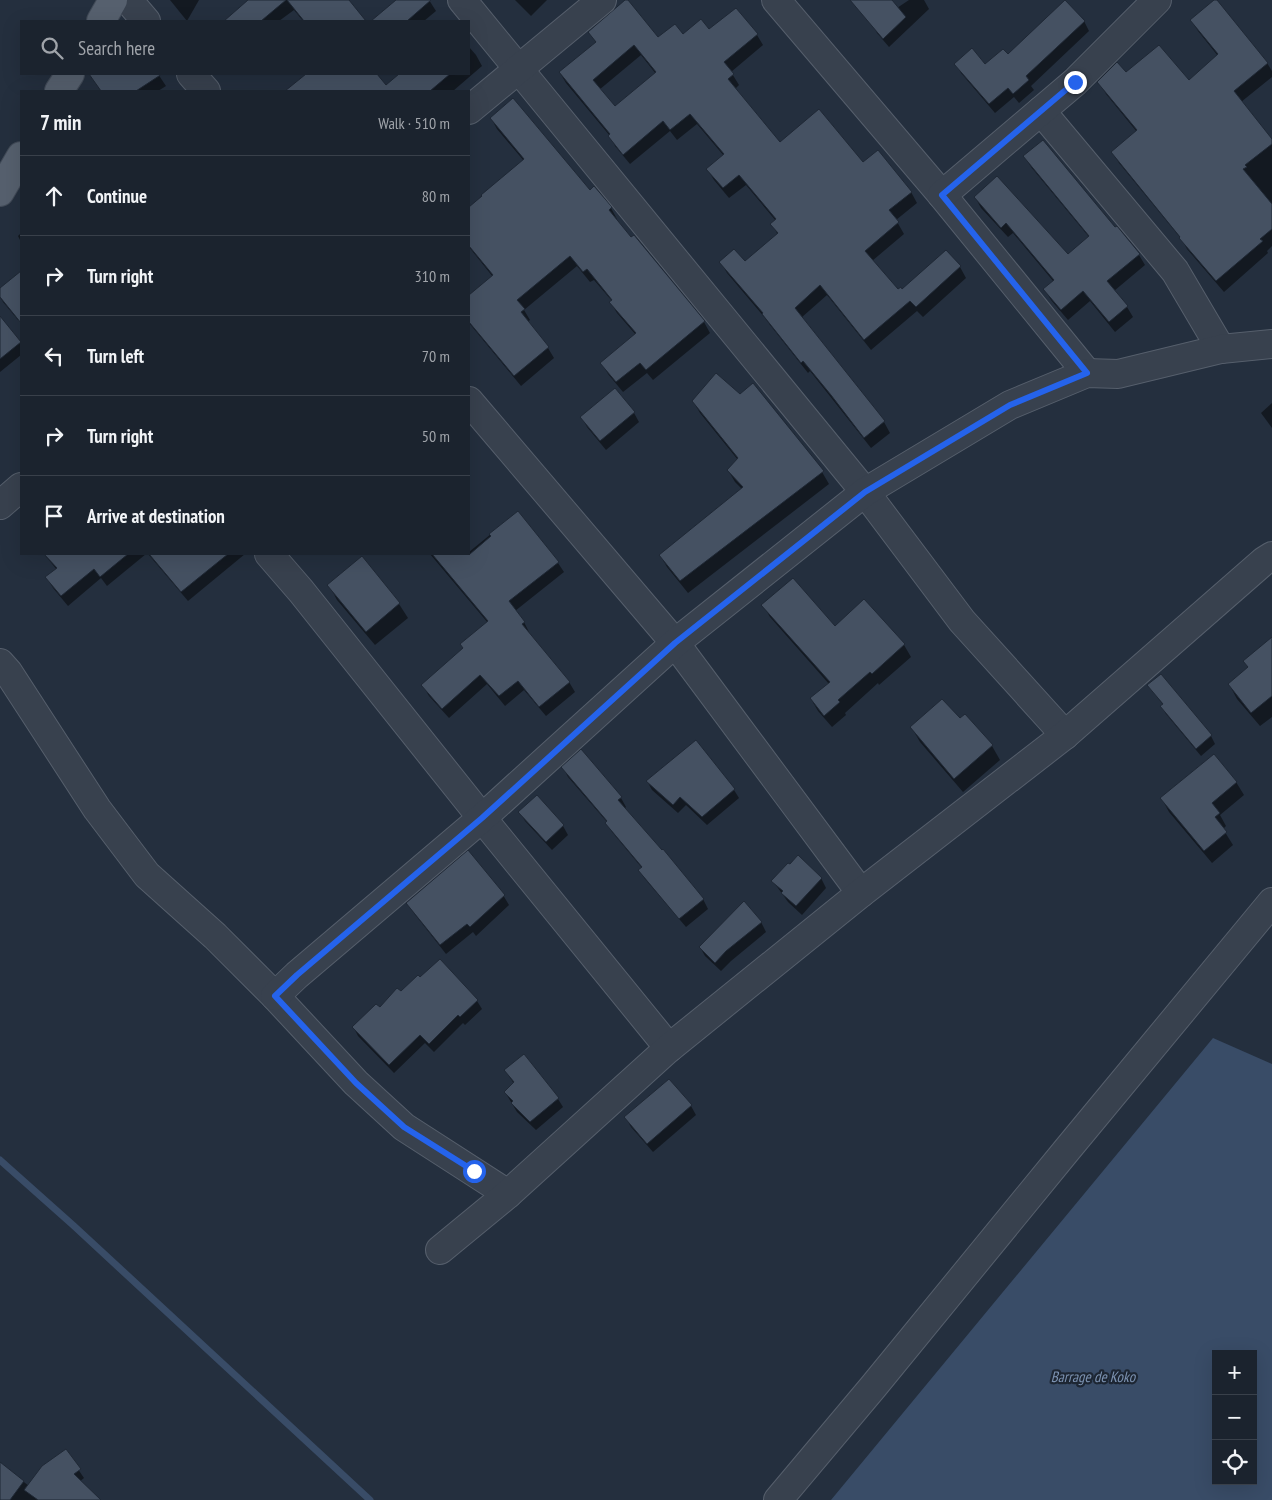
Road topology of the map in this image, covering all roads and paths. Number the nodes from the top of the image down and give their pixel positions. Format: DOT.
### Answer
graph roads {
  1 [pos="113,0"];
  2 [pos="128,0"];
  3 [pos="462,0"];
  4 [pos="602,0"];
  5 [pos="776,0"];
  6 [pos="1157,0"];
  7 [pos="101,20"];
  8 [pos="145,20"];
  9 [pos="518,70"];
  10 [pos="69,75"];
  11 [pos="192,75"];
  12 [pos="60,90"];
  13 [pos="205,90"];
  14 [pos="470,109"];
  15 [pos="1041,111"];
  16 [pos="20,158"];
  17 [pos="0,192"];
  18 [pos="942,195"];
  19 [pos="1272,344"];
  20 [pos="1222,349"];
  21 [pos="1087,373"];
  22 [pos="470,402"];
  23 [pos="20,488"];
  24 [pos="865,492"];
  25 [pos="0,505"];
  26 [pos="270,555"];
  27 [pos="1272,556"];
  28 [pos="675,643"];
  29 [pos="0,663"];
  30 [pos="1065,735"];
  31 [pos="482,818"];
  32 [pos="861,893"];
  33 [pos="1272,902"];
  34 [pos="275,996"];
  35 [pos="670,1048"];
  36 [pos="508,1194"];
  37 [pos="440,1250"];
  38 [pos="778,1500"];
  1 -- 7 [label="main road"];
  2 -- 8 [label="street"];
  3 -- 9 [label="street"];
  4 -- 9 [label="street"];
  5 -- 18 [label="street"];
  6 -- 15 [label="street"];
  9 -- 14 [label="street"];
  9 -- 24 [label="street"];
  10 -- 12 [label="main road"];
  11 -- 13 [label="street"];
  15 -- 18 [label="street"];
  15 -- 20 [label="street"];
  16 -- 17 [label="main road"];
  18 -- 21 [label="street"];
  19 -- 20 [label="street"];
  20 -- 21 [label="street"];
  21 -- 24 [label="street"];
  22 -- 28 [label="street"];
  23 -- 25 [label="street"];
  24 -- 28 [label="street"];
  24 -- 30 [label="street"];
  26 -- 31 [label="street"];
  27 -- 30 [label="street"];
  28 -- 31 [label="street"];
  28 -- 32 [label="street"];
  29 -- 34 [label="street"];
  30 -- 32 [label="street"];
  31 -- 34 [label="street"];
  31 -- 35 [label="street"];
  32 -- 35 [label="street"];
  33 -- 38 [label="street"];
  34 -- 36 [label="street"];
  35 -- 36 [label="street"];
  36 -- 37 [label="street"];
}
